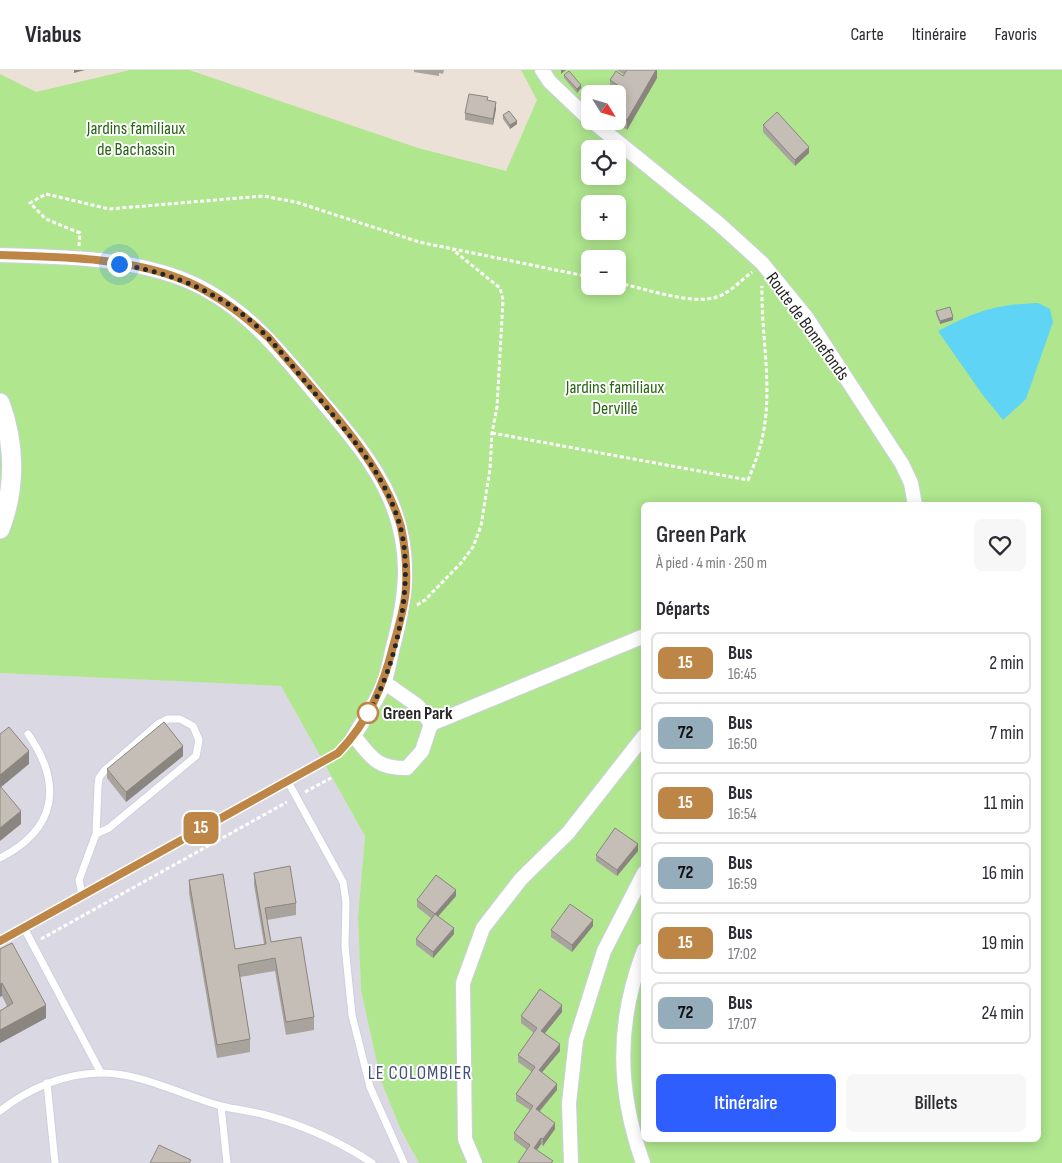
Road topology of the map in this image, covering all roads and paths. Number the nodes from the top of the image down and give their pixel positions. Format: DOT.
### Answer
graph roads {
  1 [pos="542,70"];
  2 [pos="581,111"];
  3 [pos="602,130"];
  4 [pos="452,250"];
  5 [pos="0,255"];
  6 [pos="78,259"];
  7 [pos="762,263"];
  8 [pos="581,275"];
  9 [pos="626,285"];
  10 [pos="0,403"];
  11 [pos="492,433"];
  12 [pos="914,502"];
  13 [pos="0,529"];
  14 [pos="402,613"];
  15 [pos="641,637"];
  16 [pos="384,682"];
  17 [pos="431,724"];
  18 [pos="28,734"];
  19 [pos="354,736"];
  20 [pos="641,740"];
  21 [pos="331,778"];
  22 [pos="287,780"];
  23 [pos="297,796"];
  24 [pos="96,834"];
  25 [pos="0,858"];
  26 [pos="641,879"];
  27 [pos="82,894"];
  28 [pos="24,928"];
  29 [pos="0,941"];
  30 [pos="32,944"];
  31 [pos="641,960"];
  32 [pos="101,1073"];
  33 [pos="47,1083"];
  34 [pos="221,1106"];
  35 [pos="0,1111"];
  36 [pos="55,1163"];
  37 [pos="226,1163"];
  38 [pos="372,1163"];
  39 [pos="404,1163"];
  40 [pos="475,1163"];
  41 [pos="572,1163"];
  42 [pos="643,1163"];
  1 -- 2 [label="street, Route de Bonnefonds"];
  3 -- 7 [label="street, Route de Bonnefonds"];
  4 -- 6 [label="path"];
  4 -- 8 [label="path"];
  4 -- 11 [label="path"];
  5 -- 6 [label="street"];
  6 -- 14 [label="street"];
  7 -- 9 [label="path"];
  7 -- 11 [label="path"];
  7 -- 12 [label="street, Route de Bonnefonds"];
  10 -- 13 [label="main road"];
  11 -- 14 [label="path"];
  14 -- 16 [label="street"];
  15 -- 17 [label="street"];
  16 -- 17 [label="street"];
  16 -- 19 [label="street"];
  17 -- 19 [label="street"];
  18 -- 25 [label="lane"];
  19 -- 22 [label="lane"];
  20 -- 40 [label="street"];
  21 -- 23 [label="path"];
  22 -- 23 [label="lane"];
  22 -- 27 [label="lane"];
  23 -- 30 [label="path"];
  23 -- 39 [label="lane"];
  24 -- 24 [label="lane"];
  24 -- 27 [label="lane"];
  26 -- 41 [label="street"];
  27 -- 28 [label="lane"];
  28 -- 29 [label="lane"];
  28 -- 30 [label="lane"];
  30 -- 32 [label="lane"];
  31 -- 42 [label="street"];
  32 -- 33 [label="lane"];
  32 -- 34 [label="lane"];
  33 -- 35 [label="lane"];
  33 -- 36 [label="lane"];
  34 -- 37 [label="lane"];
  34 -- 38 [label="lane"];
}
